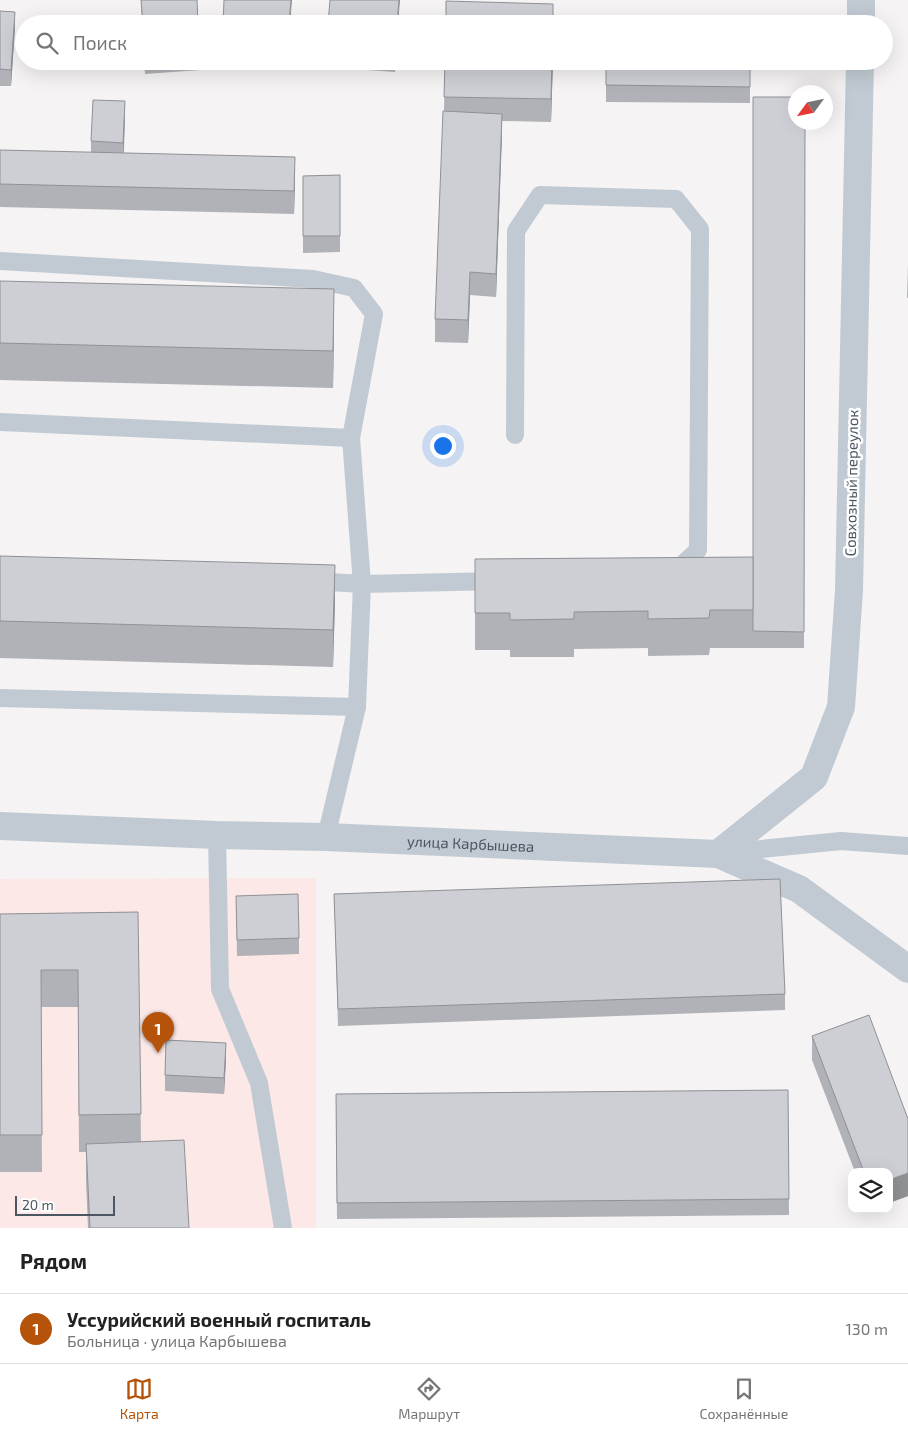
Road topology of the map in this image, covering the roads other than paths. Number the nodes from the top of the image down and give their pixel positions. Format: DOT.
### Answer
graph roads {
  1 [pos="861,0"];
  2 [pos="861,15"];
  3 [pos="860,70"];
  4 [pos="0,260"];
  5 [pos="0,422"];
  6 [pos="515,436"];
  7 [pos="351,438"];
  8 [pos="659,577"];
  9 [pos="294,580"];
  10 [pos="521,580"];
  11 [pos="362,584"];
  12 [pos="0,698"];
  13 [pos="358,707"];
  14 [pos="0,826"];
  15 [pos="217,836"];
  16 [pos="326,837"];
  17 [pos="908,846"];
  18 [pos="718,854"];
  19 [pos="908,969"];
  20 [pos="283,1228"];
  1 -- 2 [label="street"];
  3 -- 18 [label="street, Совхозный переулок"];
  4 -- 7 [label="lane"];
  5 -- 7 [label="lane"];
  6 -- 8 [label="lane"];
  7 -- 11 [label="lane"];
  9 -- 11 [label="lane"];
  10 -- 11 [label="lane"];
  11 -- 13 [label="lane"];
  12 -- 13 [label="lane"];
  13 -- 16 [label="lane"];
  14 -- 15 [label="street, улица Карбышева"];
  15 -- 16 [label="street, улица Карбышева"];
  15 -- 20 [label="lane"];
  16 -- 18 [label="street, улица Карбышева"];
  17 -- 18 [label="lane"];
  18 -- 19 [label="street, улица Карбышева"];
}
